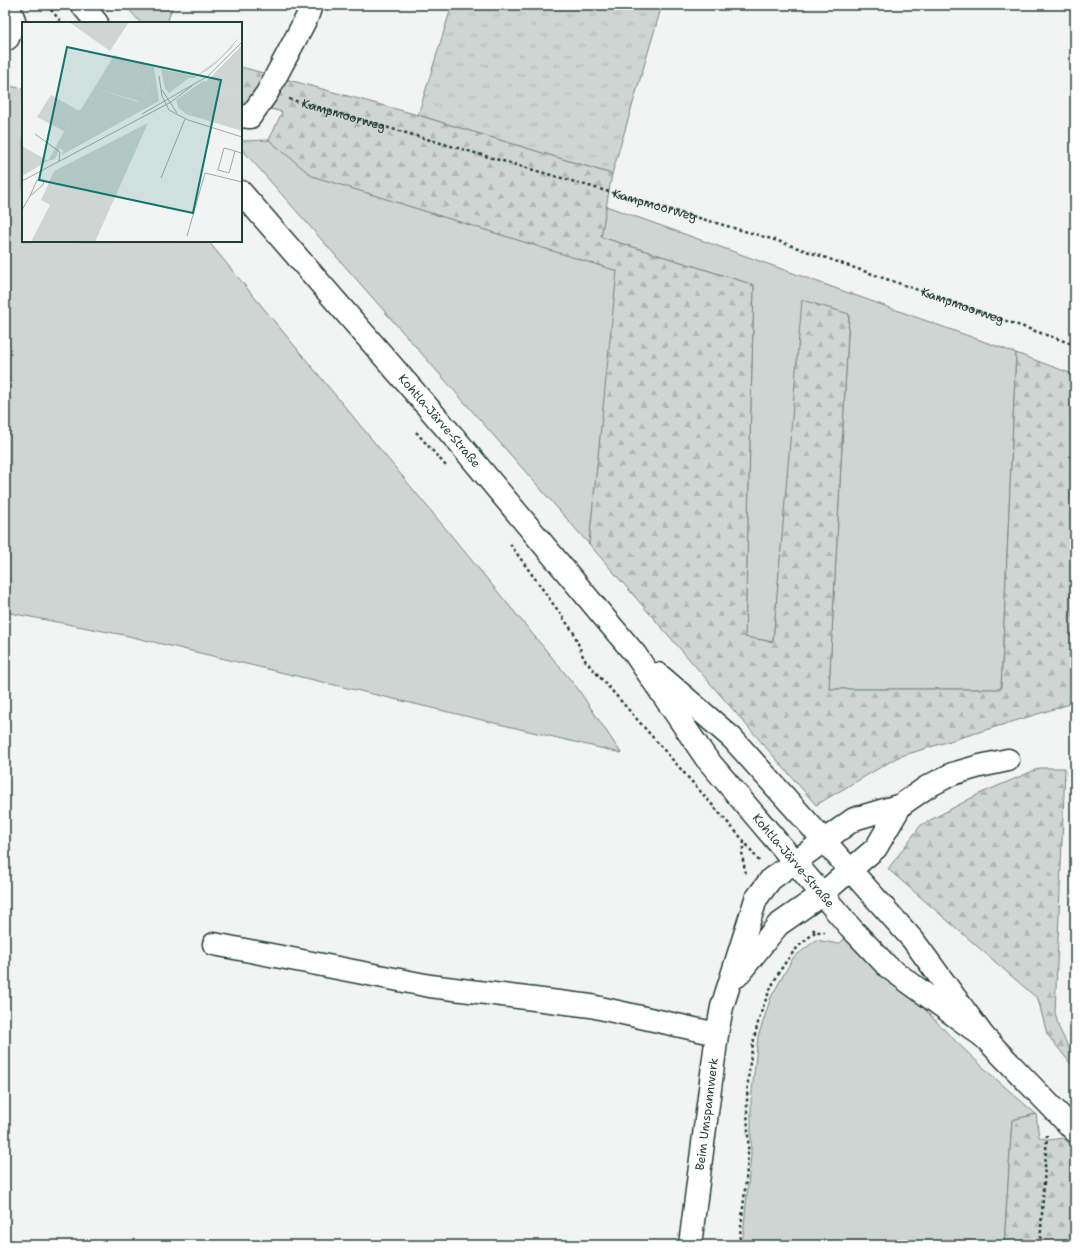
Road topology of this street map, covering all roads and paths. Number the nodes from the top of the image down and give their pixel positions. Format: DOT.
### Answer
graph roads {
  1 [pos="8,5"];
  2 [pos="47,5"];
  3 [pos="82,5"];
  4 [pos="311,5"];
  5 [pos="61,22"];
  6 [pos="97,22"];
  7 [pos="5,40"];
  8 [pos="267,93"];
  9 [pos="242,116"];
  10 [pos="242,193"];
  11 [pos="1075,345"];
  12 [pos="412,427"];
  13 [pos="448,469"];
  14 [pos="508,541"];
  15 [pos="634,654"];
  16 [pos="1008,760"];
  17 [pos="901,805"];
  18 [pos="824,841"];
  19 [pos="794,862"];
  20 [pos="850,870"];
  21 [pos="771,879"];
  22 [pos="821,894"];
  23 [pos="796,912"];
  24 [pos="214,944"];
  25 [pos="730,984"];
  26 [pos="717,1034"];
  27 [pos="984,1036"];
  28 [pos="1048,1104"];
  29 [pos="1075,1131"];
  30 [pos="690,1245"];
  31 [pos="739,1245"];
  32 [pos="1040,1245"];
  1 -- 7 [label="main road"];
  2 -- 5 [label="path"];
  3 -- 6 [label="main road"];
  4 -- 8 [label="main road"];
  8 -- 9 [label="main road"];
  8 -- 11 [label="path, Kampmoorweg"];
  10 -- 15 [label="main road, Kohtla-Järve-Straße"];
  12 -- 13 [label="path"];
  14 -- 21 [label="path"];
  15 -- 18 [label="main road, Kohtla-Järve-Straße"];
  15 -- 19 [label="main road, Kohtla-Järve-Straße"];
  16 -- 17 [label="main road, Beim Umspannwerk"];
  17 -- 18 [label="main road, Beim Umspannwerk"];
  17 -- 20 [label="main road, Beim Umspannwerk"];
  18 -- 19 [label="main road, Beim Umspannwerk"];
  18 -- 20 [label="main road, Kohtla-Järve-Straße"];
  19 -- 21 [label="main road, Beim Umspannwerk"];
  19 -- 22 [label="main road, Kohtla-Järve-Straße"];
  20 -- 22 [label="main road, Beim Umspannwerk"];
  20 -- 27 [label="main road, Kohtla-Järve-Straße"];
  21 -- 25 [label="main road, Beim Umspannwerk"];
  22 -- 23 [label="main road, Beim Umspannwerk"];
  22 -- 27 [label="main road, Kohtla-Järve-Straße"];
  23 -- 25 [label="main road, Beim Umspannwerk"];
  23 -- 31 [label="path"];
  24 -- 26 [label="main road"];
  25 -- 26 [label="main road, Beim Umspannwerk"];
  26 -- 30 [label="main road, Beim Umspannwerk"];
  27 -- 28 [label="main road, Kohtla-Järve-Straße"];
  28 -- 29 [label="main road, Kohtla-Järve-Straße"];
  28 -- 32 [label="path"];
}
